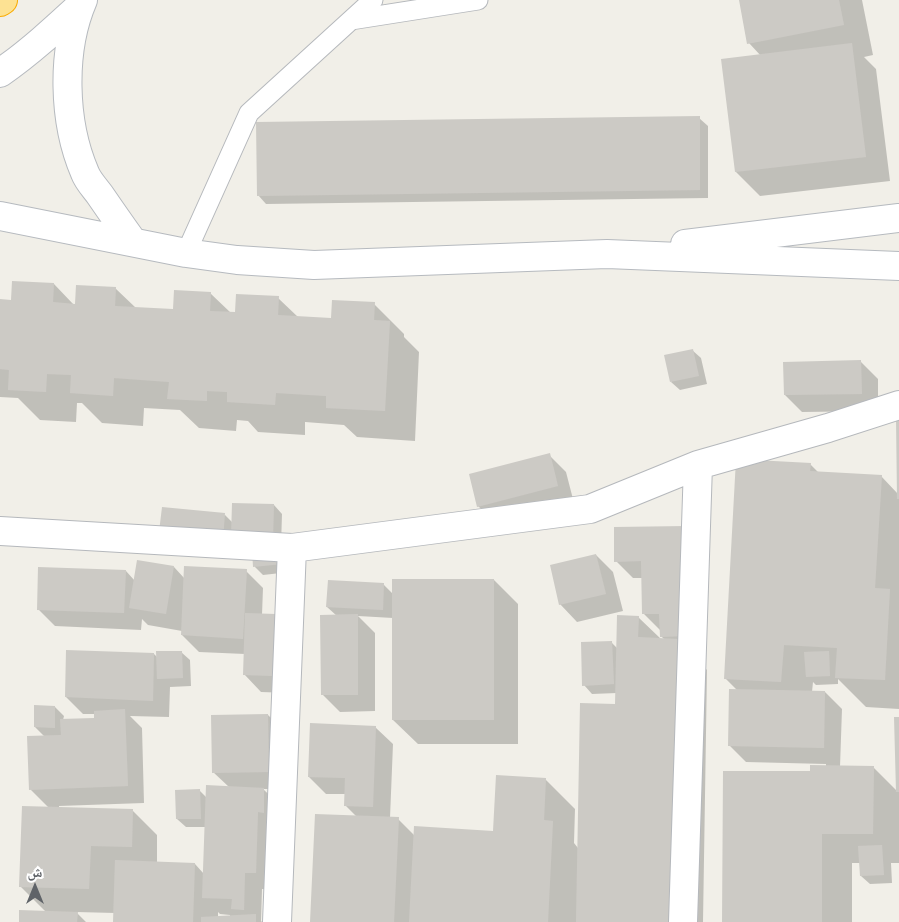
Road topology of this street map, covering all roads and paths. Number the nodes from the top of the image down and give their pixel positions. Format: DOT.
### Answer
graph roads {
  1 [pos="373,0"];
  2 [pos="478,0"];
  3 [pos="82,2"];
  4 [pos="351,20"];
  5 [pos="0,73"];
  6 [pos="0,216"];
  7 [pos="899,218"];
  8 [pos="133,242"];
  9 [pos="186,253"];
  10 [pos="607,254"];
  11 [pos="899,266"];
  12 [pos="899,405"];
  13 [pos="698,465"];
  14 [pos="0,531"];
  15 [pos="292,548"];
  16 [pos="277,922"];
  17 [pos="683,922"];
  1 -- 4 [label="lane"];
  2 -- 4 [label="lane"];
  3 -- 5 [label="street"];
  3 -- 8 [label="street"];
  4 -- 9 [label="lane"];
  6 -- 8 [label="street"];
  7 -- 10 [label="street"];
  8 -- 9 [label="street"];
  9 -- 10 [label="street"];
  10 -- 11 [label="street"];
  12 -- 13 [label="street"];
  13 -- 15 [label="street"];
  13 -- 17 [label="street"];
  14 -- 15 [label="street"];
  15 -- 16 [label="street"];
}
